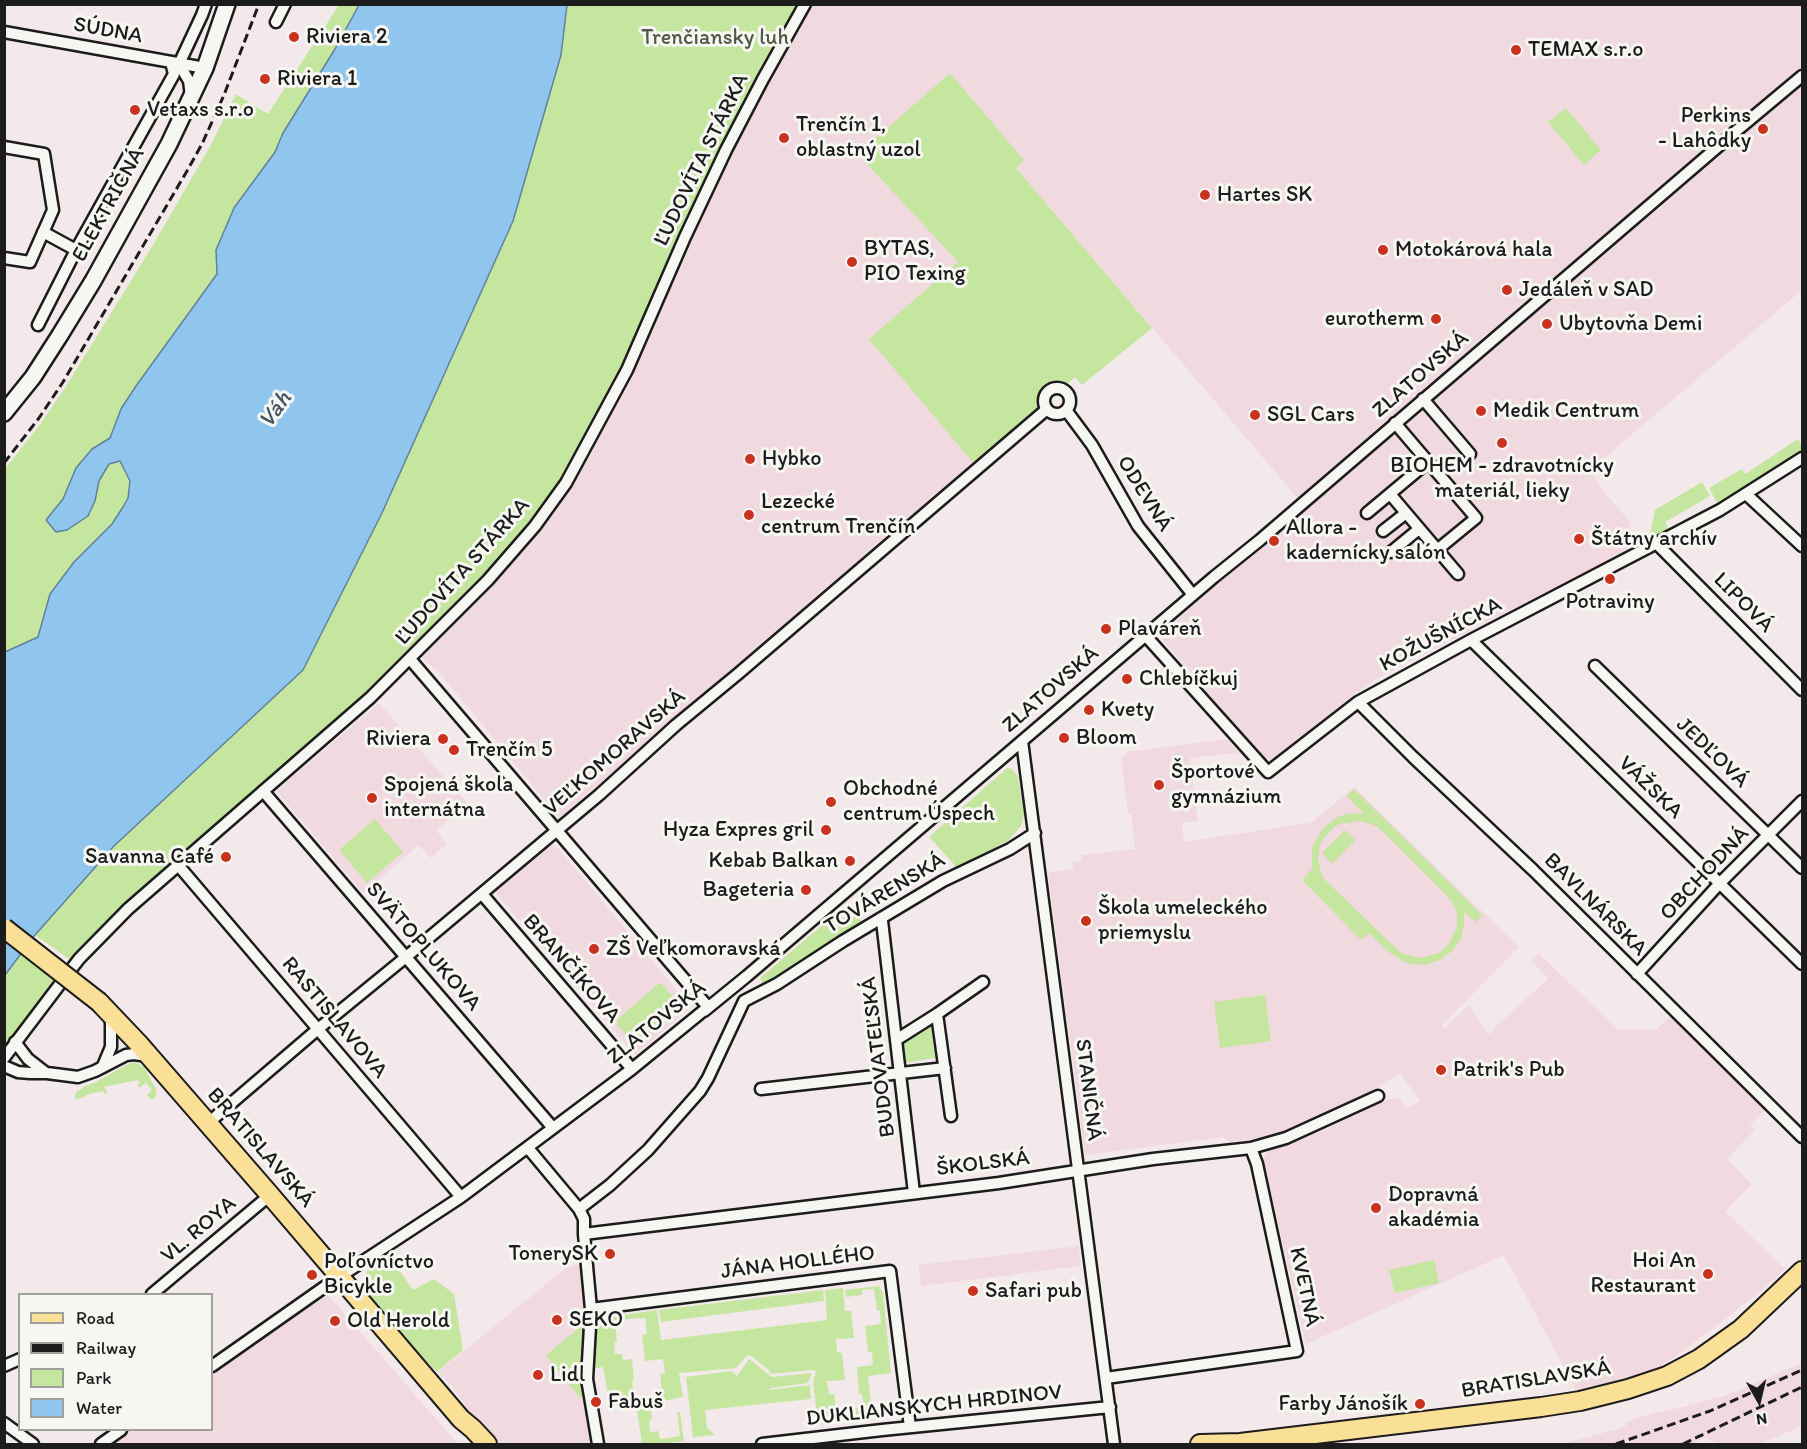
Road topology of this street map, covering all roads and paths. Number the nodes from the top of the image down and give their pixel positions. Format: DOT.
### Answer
graph roads {
  1 [pos="206,4"];
  2 [pos="227,4"];
  3 [pos="285,4"];
  4 [pos="805,4"];
  5 [pos="276,22"];
  6 [pos="4,32"];
  7 [pos="175,63"];
  8 [pos="205,68"];
  9 [pos="1803,76"];
  10 [pos="191,99"];
  11 [pos="4,147"];
  12 [pos="43,232"];
  13 [pos="76,250"];
  14 [pos="4,258"];
  15 [pos="38,325"];
  16 [pos="1423,399"];
  17 [pos="1047,409"];
  18 [pos="1066,411"];
  19 [pos="4,413"];
  20 [pos="1395,423"];
  21 [pos="1470,454"];
  22 [pos="1803,458"];
  23 [pos="1428,462"];
  24 [pos="1390,494"];
  25 [pos="1746,494"];
  26 [pos="1367,513"];
  27 [pos="1406,513"];
  28 [pos="1419,529"];
  29 [pos="1383,531"];
  30 [pos="1657,544"];
  31 [pos="1803,546"];
  32 [pos="1437,550"];
  33 [pos="1391,552"];
  34 [pos="1458,574"];
  35 [pos="1193,595"];
  36 [pos="1145,635"];
  37 [pos="1471,640"];
  38 [pos="410,659"];
  39 [pos="1595,666"];
  40 [pos="1803,690"];
  41 [pos="1358,702"];
  42 [pos="1023,741"];
  43 [pos="263,791"];
  44 [pos="1803,801"];
  45 [pos="556,830"];
  46 [pos="1035,833"];
  47 [pos="1768,835"];
  48 [pos="178,865"];
  49 [pos="1803,868"];
  50 [pos="1720,884"];
  51 [pos="482,894"];
  52 [pos="881,918"];
  53 [pos="4,928"];
  54 [pos="406,957"];
  55 [pos="1803,964"];
  56 [pos="1637,975"];
  57 [pos="747,976"];
  58 [pos="983,982"];
  59 [pos="758,994"];
  60 [pos="105,1007"];
  61 [pos="708,1007"];
  62 [pos="937,1014"];
  63 [pos="318,1029"];
  64 [pos="896,1040"];
  65 [pos="15,1042"];
  66 [pos="111,1047"];
  67 [pos="143,1049"];
  68 [pos="4,1058"];
  69 [pos="4,1066"];
  70 [pos="103,1066"];
  71 [pos="945,1068"];
  72 [pos="632,1069"];
  73 [pos="47,1073"];
  74 [pos="900,1074"];
  75 [pos="761,1089"];
  76 [pos="1378,1096"];
  77 [pos="951,1116"];
  78 [pos="207,1124"];
  79 [pos="554,1128"];
  80 [pos="1803,1137"];
  81 [pos="528,1148"];
  82 [pos="1251,1148"];
  83 [pos="1079,1171"];
  84 [pos="914,1193"];
  85 [pos="270,1195"];
  86 [pos="461,1197"];
  87 [pos="579,1209"];
  88 [pos="584,1234"];
  89 [pos="1803,1271"];
  90 [pos="340,1277"];
  91 [pos="153,1293"];
  92 [pos="591,1309"];
  93 [pos="18,1360"];
  94 [pos="213,1365"];
  95 [pos="4,1366"];
  96 [pos="1106,1378"];
  97 [pos="1110,1407"];
  98 [pos="461,1419"];
  99 [pos="4,1423"];
  100 [pos="910,1427"];
  101 [pos="120,1431"];
  102 [pos="33,1444"];
  103 [pos="101,1444"];
  104 [pos="478,1444"];
  105 [pos="487,1444"];
  106 [pos="598,1444"];
  107 [pos="762,1444"];
  108 [pos="1114,1444"];
  109 [pos="1200,1444"];
  110 [pos="1238,1444"];
  1 -- 7 [label="street, ELEKTRIČNÁ"];
  2 -- 8 [label="main road, ELEKTRIČNÁ"];
  3 -- 5 [label="street"];
  4 -- 38 [label="street, ĽUDOVÍTA STÁRKA"];
  6 -- 7 [label="street, SÚDNA"];
  7 -- 8 [label="street, SÚDNA"];
  7 -- 10 [label="street"];
  7 -- 13 [label="street, ELEKTRIČNÁ"];
  8 -- 10 [label="main road, ELEKTRIČNÁ"];
  9 -- 16 [label="street, ZLATOVSKÁ"];
  10 -- 19 [label="main road, ELEKTRIČNÁ"];
  11 -- 12 [label="street"];
  12 -- 13 [label="street"];
  12 -- 14 [label="street"];
  13 -- 15 [label="street, ELEKTRIČNÁ"];
  16 -- 20 [label="street, ZLATOVSKÁ"];
  16 -- 21 [label="street"];
  17 -- 18 [label="street"];
  17 -- 18 [label="street"];
  17 -- 45 [label="street, VEĽKOMORAVSKÁ"];
  18 -- 35 [label="street, ODEVNÁ"];
  20 -- 23 [label="street"];
  20 -- 35 [label="street, ZLATOVSKÁ"];
  22 -- 25 [label="street, KOŽUŠNÍCKA"];
  23 -- 24 [label="street"];
  23 -- 32 [label="street"];
  24 -- 26 [label="street"];
  24 -- 27 [label="street"];
  25 -- 30 [label="street, KOŽUŠNÍCKA"];
  25 -- 31 [label="street"];
  27 -- 28 [label="street"];
  27 -- 29 [label="street"];
  28 -- 32 [label="street"];
  28 -- 33 [label="street"];
  30 -- 37 [label="street, KOŽUŠNÍCKA"];
  30 -- 40 [label="street, LIPOVÁ"];
  32 -- 34 [label="street"];
  35 -- 36 [label="street, ZLATOVSKÁ"];
  36 -- 41 [label="street, KOŽUŠNÍCKA"];
  36 -- 42 [label="street, ZLATOVSKÁ"];
  37 -- 41 [label="street, KOŽUŠNÍCKA"];
  37 -- 50 [label="street, VÁŽSKA"];
  38 -- 43 [label="street, ĽUDOVÍTA STÁRKA"];
  38 -- 45 [label="street"];
  39 -- 47 [label="street, JEDĽOVÁ"];
  41 -- 56 [label="street, BAVLNÁRSKA"];
  42 -- 46 [label="street, STANIČNÁ"];
  42 -- 57 [label="street, ZLATOVSKÁ"];
  43 -- 48 [label="street, ĽUDOVÍTA STÁRKA"];
  43 -- 54 [label="street, SVÄTOPLUKOVA"];
  44 -- 47 [label="street, OBCHODNÁ"];
  45 -- 51 [label="street, VEĽKOMORAVSKÁ"];
  45 -- 61 [label="street"];
  46 -- 52 [label="street, TOVÁRENSKÁ"];
  46 -- 83 [label="street, STANIČNÁ"];
  47 -- 49 [label="street, JEDĽOVÁ"];
  47 -- 50 [label="street, OBCHODNÁ"];
  48 -- 63 [label="street, RASTISLAVOVA"];
  48 -- 65 [label="street, ĽUDOVÍTA STÁRKA"];
  50 -- 55 [label="street, VÁŽSKA"];
  50 -- 56 [label="street, OBCHODNÁ"];
  51 -- 54 [label="street, VEĽKOMORAVSKÁ"];
  51 -- 72 [label="street, BRANČÍKOVA"];
  52 -- 59 [label="street, TOVÁRENSKÁ"];
  52 -- 64 [label="street, BUDOVATEĽSKÁ"];
  53 -- 60 [label="main road, BRATISLAVSKÁ, bridge"];
  54 -- 63 [label="street, VEĽKOMORAVSKÁ"];
  54 -- 79 [label="street, SVÄTOPLUKOVA"];
  56 -- 80 [label="street, BAVLNÁRSKA"];
  57 -- 59 [label="street"];
  57 -- 61 [label="street, ZLATOVSKÁ"];
  58 -- 62 [label="street"];
  59 -- 87 [label="street, TOVÁRENSKÁ"];
  60 -- 66 [label="street"];
  60 -- 67 [label="main road, BRATISLAVSKÁ"];
  61 -- 72 [label="street, ZLATOVSKÁ"];
  62 -- 64 [label="street"];
  62 -- 71 [label="street"];
  63 -- 78 [label="street, VEĽKOMORAVSKÁ"];
  63 -- 86 [label="street, RASTISLAVOVA"];
  64 -- 74 [label="street, BUDOVATEĽSKÁ"];
  65 -- 68 [label="street, ĽUDOVÍTA STÁRKA"];
  65 -- 73 [label="street"];
  66 -- 67 [label="street"];
  66 -- 70 [label="street"];
  67 -- 70 [label="street"];
  67 -- 78 [label="main road, BRATISLAVSKÁ"];
  69 -- 73 [label="street"];
  70 -- 73 [label="street"];
  71 -- 74 [label="street"];
  71 -- 77 [label="street"];
  72 -- 79 [label="street, ZLATOVSKÁ"];
  74 -- 75 [label="street"];
  74 -- 84 [label="street, BUDOVATEĽSKÁ"];
  76 -- 82 [label="street, ŠKOLSKÁ"];
  78 -- 85 [label="main road, BRATISLAVSKÁ"];
  79 -- 81 [label="street, ZLATOVSKÁ"];
  81 -- 86 [label="street, ZLATOVSKÁ"];
  81 -- 87 [label="street"];
  82 -- 83 [label="street, ŠKOLSKÁ"];
  82 -- 96 [label="street, KVETNÁ"];
  83 -- 84 [label="street, ŠKOLSKÁ"];
  83 -- 96 [label="street, STANIČNÁ"];
  84 -- 88 [label="street, ŠKOLSKÁ"];
  85 -- 90 [label="main road, BRATISLAVSKÁ"];
  85 -- 91 [label="street, VL. ROYA"];
  86 -- 90 [label="street, ZLATOVSKÁ"];
  87 -- 88 [label="street"];
  88 -- 92 [label="street"];
  89 -- 110 [label="main road, BRATISLAVSKÁ"];
  90 -- 94 [label="street, ZLATOVSKÁ"];
  90 -- 98 [label="main road, BRATISLAVSKÁ"];
  92 -- 100 [label="street, JÁNA HOLLÉHO"];
  92 -- 106 [label="street"];
  93 -- 95 [label="street"];
  96 -- 97 [label="street, STANIČNÁ"];
  97 -- 100 [label="street, DUKLIANSKYCH HRDINOV"];
  97 -- 108 [label="street, STANIČNÁ"];
  98 -- 104 [label="main road, BRATISLAVSKÁ"];
  98 -- 105 [label="main road, BRATISLAVSKÁ"];
  99 -- 102 [label="street"];
  100 -- 107 [label="street, DUKLIANSKYCH HRDINOV"];
  101 -- 103 [label="street"];
  109 -- 110 [label="main road, BRATISLAVSKÁ"];
}
